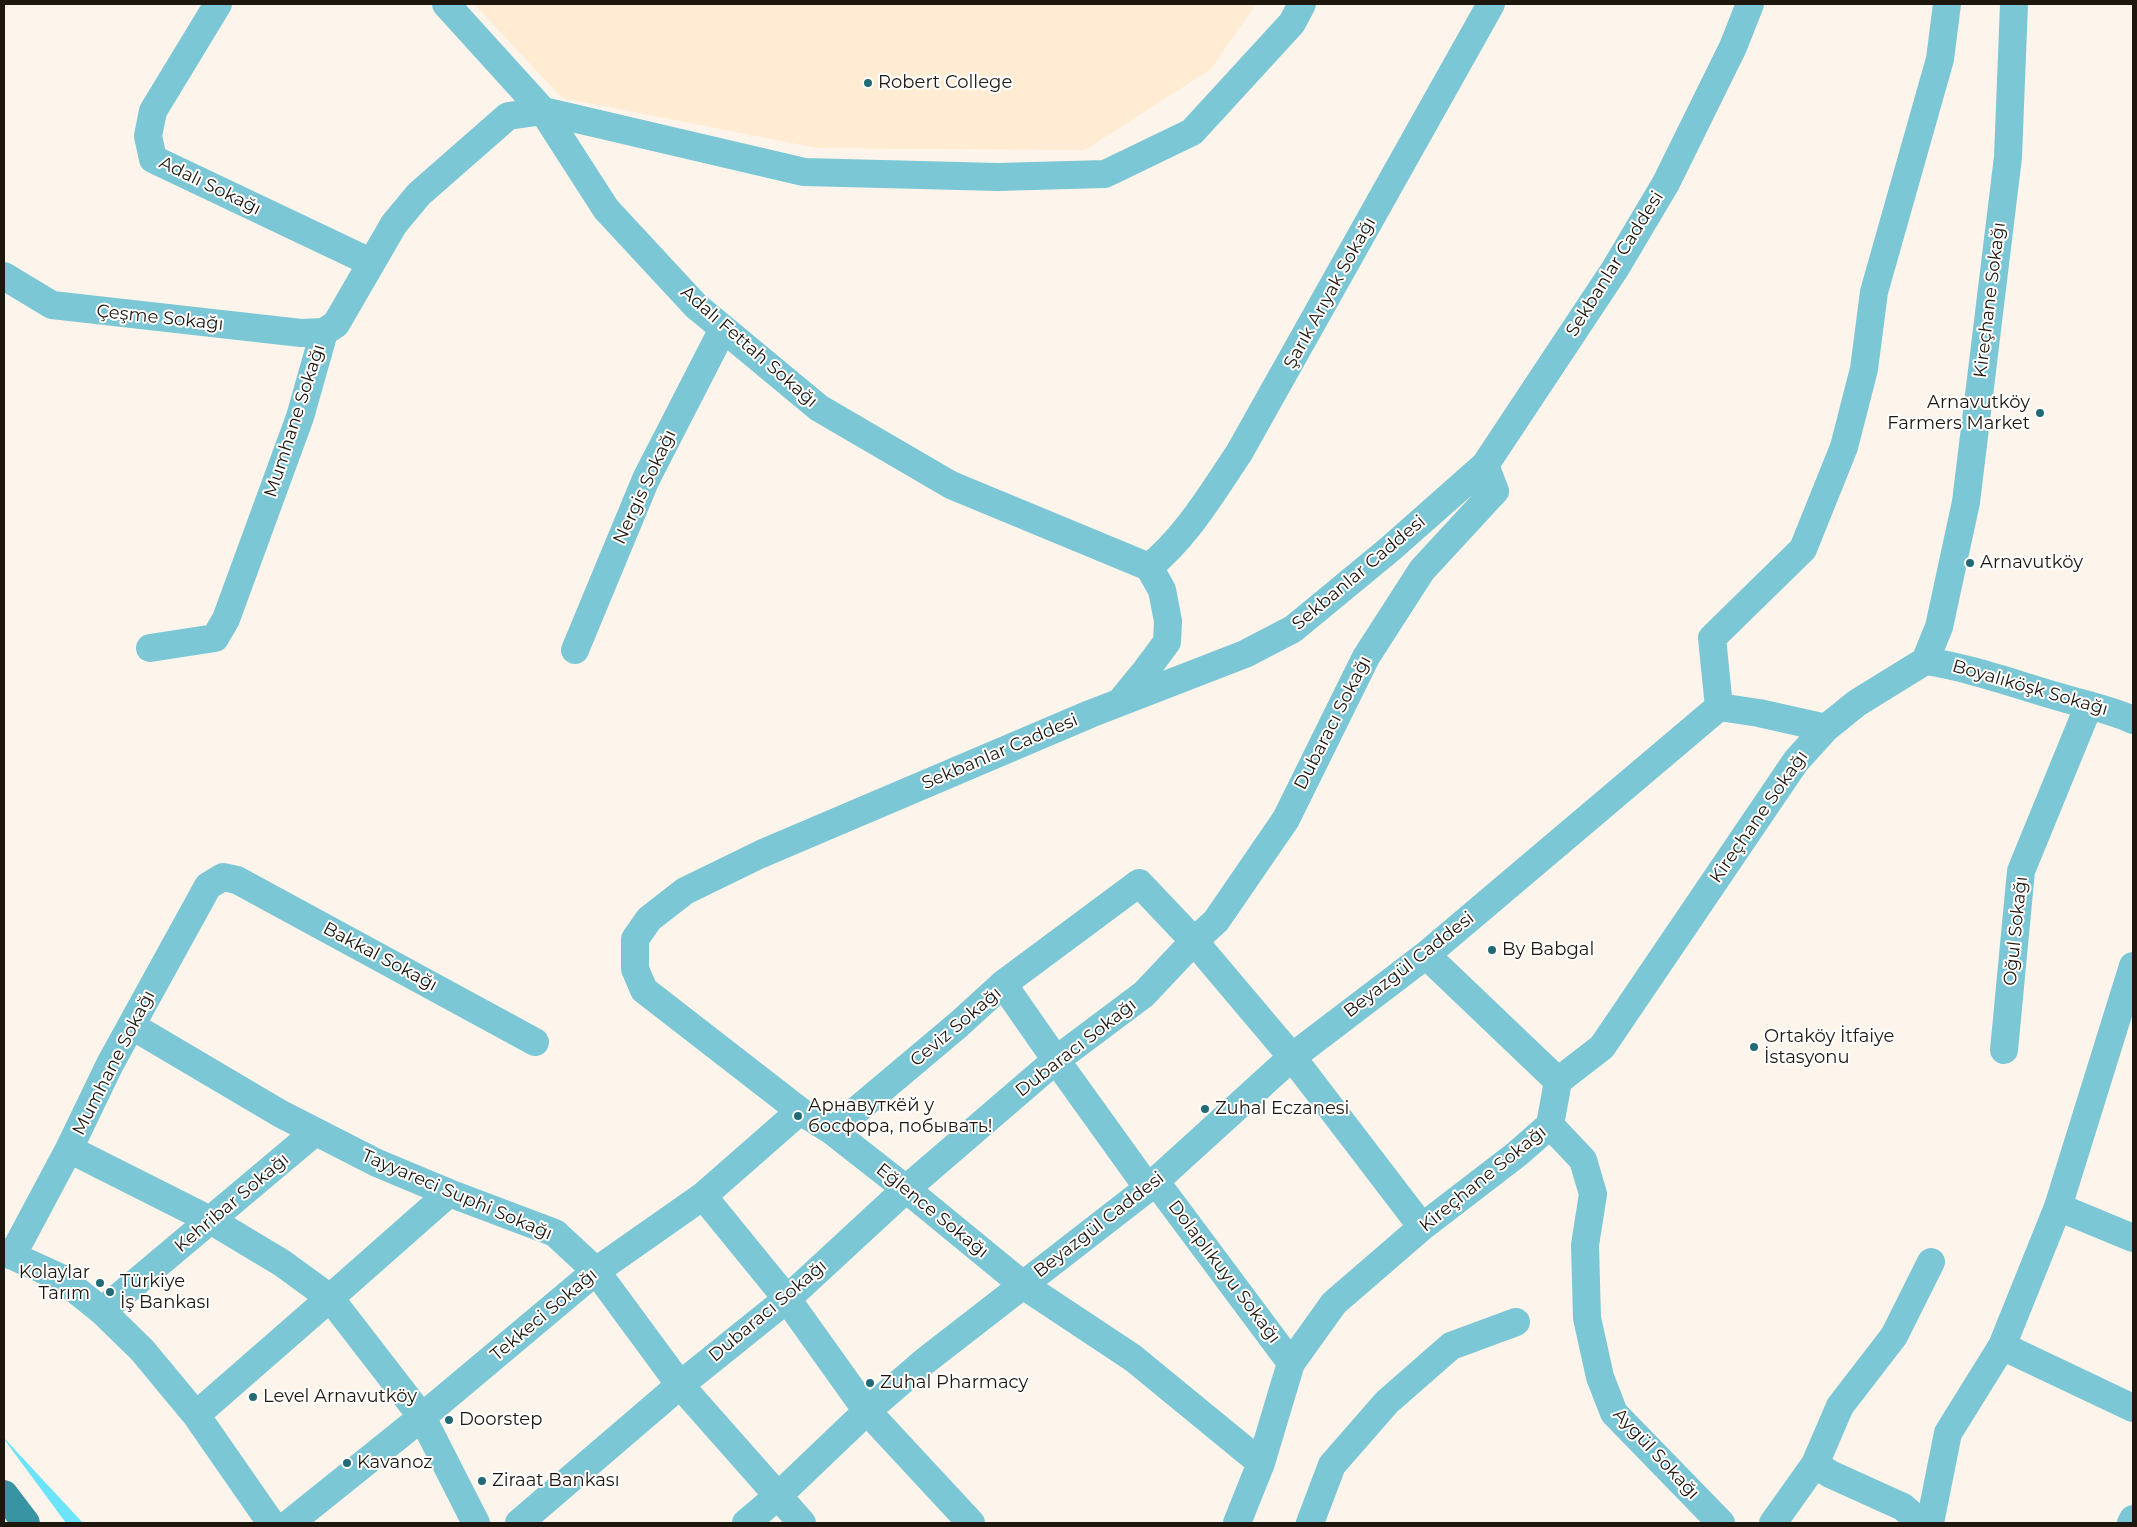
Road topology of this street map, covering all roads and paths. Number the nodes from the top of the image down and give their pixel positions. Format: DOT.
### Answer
graph roads {
  1 [pos="218,4"];
  2 [pos="446,4"];
  3 [pos="1302,4"];
  4 [pos="1491,4"];
  5 [pos="1750,4"];
  6 [pos="1947,4"];
  7 [pos="2014,4"];
  8 [pos="543,111"];
  9 [pos="370,262"];
  10 [pos="4,276"];
  11 [pos="723,329"];
  12 [pos="324,332"];
  13 [pos="1485,465"];
  14 [pos="1149,567"];
  15 [pos="150,648"];
  16 [pos="575,650"];
  17 [pos="1925,661"];
  18 [pos="1119,703"];
  19 [pos="2089,705"];
  20 [pos="1719,707"];
  21 [pos="2133,720"];
  22 [pos="1826,728"];
  23 [pos="223,877"];
  24 [pos="635,939"];
  25 [pos="1194,941"];
  26 [pos="1426,955"];
  27 [pos="2133,966"];
  28 [pos="1004,984"];
  29 [pos="132,1026"];
  30 [pos="535,1042"];
  31 [pos="2004,1050"];
  32 [pos="1292,1057"];
  33 [pos="1056,1060"];
  34 [pos="1558,1082"];
  35 [pos="800,1111"];
  36 [pos="1550,1125"];
  37 [pos="832,1131"];
  38 [pos="315,1132"];
  39 [pos="70,1149"];
  40 [pos="1152,1185"];
  41 [pos="906,1188"];
  42 [pos="449,1194"];
  43 [pos="703,1196"];
  44 [pos="2058,1207"];
  45 [pos="212,1221"];
  46 [pos="1422,1227"];
  47 [pos="2133,1238"];
  48 [pos="8,1254"];
  49 [pos="1931,1262"];
  50 [pos="596,1272"];
  51 [pos="1023,1285"];
  52 [pos="330,1298"];
  53 [pos="787,1299"];
  54 [pos="102,1311"];
  55 [pos="1516,1322"];
  56 [pos="2002,1346"];
  57 [pos="1291,1363"];
  58 [pos="680,1385"];
  59 [pos="2133,1408"];
  60 [pos="867,1412"];
  61 [pos="196,1414"];
  62 [pos="422,1417"];
  63 [pos="1261,1464"];
  64 [pos="1815,1464"];
  65 [pos="4,1494"];
  66 [pos="778,1496"];
  67 [pos="2133,1519"];
  68 [pos="26,1523"];
  69 [pos="271,1523"];
  70 [pos="290,1523"];
  71 [pos="476,1523"];
  72 [pos="519,1523"];
  73 [pos="746,1523"];
  74 [pos="802,1523"];
  75 [pos="971,1523"];
  76 [pos="1237,1523"];
  77 [pos="1310,1523"];
  78 [pos="1721,1523"];
  79 [pos="1773,1523"];
  80 [pos="1921,1523"];
  81 [pos="1930,1523"];
  82 [pos="2131,1523"];
  1 -- 9 [label="street, Adalı Sokağı"];
  2 -- 8 [label="street, Adalı Fettah Sokağı"];
  3 -- 8 [label="street"];
  4 -- 14 [label="street, Şarık Arıyak Sokağı"];
  5 -- 13 [label="street, Sekbanlar Caddesi"];
  6 -- 20 [label="street"];
  7 -- 17 [label="street, Kireçhane Sokağı"];
  8 -- 9 [label="street, Mumhane Sokağı"];
  8 -- 11 [label="street, Adalı Fettah Sokağı"];
  9 -- 12 [label="street, Mumhane Sokağı"];
  10 -- 12 [label="street, Çeşme Sokağı"];
  11 -- 14 [label="street, Adalı Fettah Sokağı"];
  11 -- 16 [label="street, Nergis Sokağı"];
  12 -- 15 [label="street, Mumhane Sokağı"];
  13 -- 18 [label="street, Sekbanlar Caddesi"];
  13 -- 25 [label="street, Dubaracı Sokağı"];
  14 -- 18 [label="street"];
  17 -- 19 [label="street, Boyalıköşk Sokağı"];
  17 -- 22 [label="street, Kireçhane Sokağı"];
  18 -- 24 [label="street, Sekbanlar Caddesi"];
  19 -- 21 [label="street, Boyalıköşk Sokağı"];
  19 -- 31 [label="street, Oğul Sokağı"];
  20 -- 22 [label="street"];
  20 -- 26 [label="street, Beyazgül Caddesi"];
  22 -- 34 [label="street, Kireçhane Sokağı"];
  23 -- 29 [label="street, Mumhane Sokağı"];
  23 -- 30 [label="street, Bakkal Sokağı"];
  24 -- 35 [label="street, Eğlence Sokağı"];
  25 -- 28 [label="street"];
  25 -- 32 [label="street"];
  25 -- 33 [label="street, Dubaracı Sokağı"];
  26 -- 32 [label="street, Beyazgül Caddesi"];
  26 -- 34 [label="street"];
  27 -- 44 [label="street"];
  28 -- 33 [label="street, Ceviz Sokağı"];
  28 -- 37 [label="street, Ceviz Sokağı"];
  29 -- 38 [label="street, Tayyareci Suphi Sokağı"];
  29 -- 39 [label="street, Mumhane Sokağı"];
  32 -- 40 [label="street, Beyazgül Caddesi"];
  32 -- 46 [label="street"];
  33 -- 40 [label="street, Ceviz Sokağı"];
  33 -- 41 [label="street, Dubaracı Sokağı"];
  34 -- 36 [label="street, Kireçhane Sokağı"];
  35 -- 37 [label="street, Eğlence Sokağı"];
  35 -- 43 [label="street, Tekkeci Sokağı"];
  36 -- 46 [label="street, Kireçhane Sokağı"];
  36 -- 78 [label="street, Aygül Sokağı"];
  37 -- 41 [label="street, Eğlence Sokağı"];
  38 -- 42 [label="street, Tayyareci Suphi Sokağı"];
  38 -- 45 [label="street, Kehribar Sokağı"];
  39 -- 45 [label="street"];
  39 -- 48 [label="street, Mumhane Sokağı"];
  40 -- 51 [label="street, Beyazgül Caddesi"];
  40 -- 57 [label="street, Dolaplıkuyu Sokağı"];
  41 -- 51 [label="street, Eğlence Sokağı"];
  41 -- 53 [label="street, Dubaracı Sokağı"];
  42 -- 50 [label="street, Tayyareci Suphi Sokağı"];
  42 -- 52 [label="street"];
  43 -- 50 [label="street, Tekkeci Sokağı"];
  43 -- 53 [label="street"];
  44 -- 47 [label="street"];
  44 -- 56 [label="street"];
  45 -- 52 [label="street"];
  45 -- 54 [label="street, Kehribar Sokağı"];
  46 -- 57 [label="street, Kireçhane Sokağı"];
  48 -- 54 [label="street"];
  49 -- 64 [label="street"];
  50 -- 58 [label="street, Tayyareci Suphi Sokağı"];
  50 -- 62 [label="street, Tekkeci Sokağı"];
  51 -- 60 [label="street, Beyazgül Caddesi"];
  51 -- 63 [label="street, Eğlence Sokağı"];
  52 -- 61 [label="street"];
  52 -- 62 [label="street"];
  53 -- 58 [label="street, Dubaracı Sokağı"];
  53 -- 60 [label="street"];
  54 -- 61 [label="street"];
  55 -- 77 [label="street"];
  56 -- 59 [label="street"];
  56 -- 81 [label="street"];
  57 -- 63 [label="street, Kireçhane Sokağı"];
  58 -- 66 [label="street, Tayyareci Suphi Sokağı"];
  58 -- 72 [label="street, Dubaracı Sokağı"];
  60 -- 66 [label="street, Beyazgül Caddesi"];
  60 -- 75 [label="street"];
  61 -- 69 [label="street"];
  62 -- 70 [label="street, Tekkeci Sokağı"];
  62 -- 71 [label="street"];
  63 -- 76 [label="street, Kireçhane Sokağı"];
  64 -- 79 [label="street"];
  64 -- 80 [label="street"];
  65 -- 68 [label="main road"];
  66 -- 73 [label="street, Beyazgül Caddesi"];
  66 -- 74 [label="street, Tayyareci Suphi Sokağı"];
  67 -- 82 [label="street"];
}
